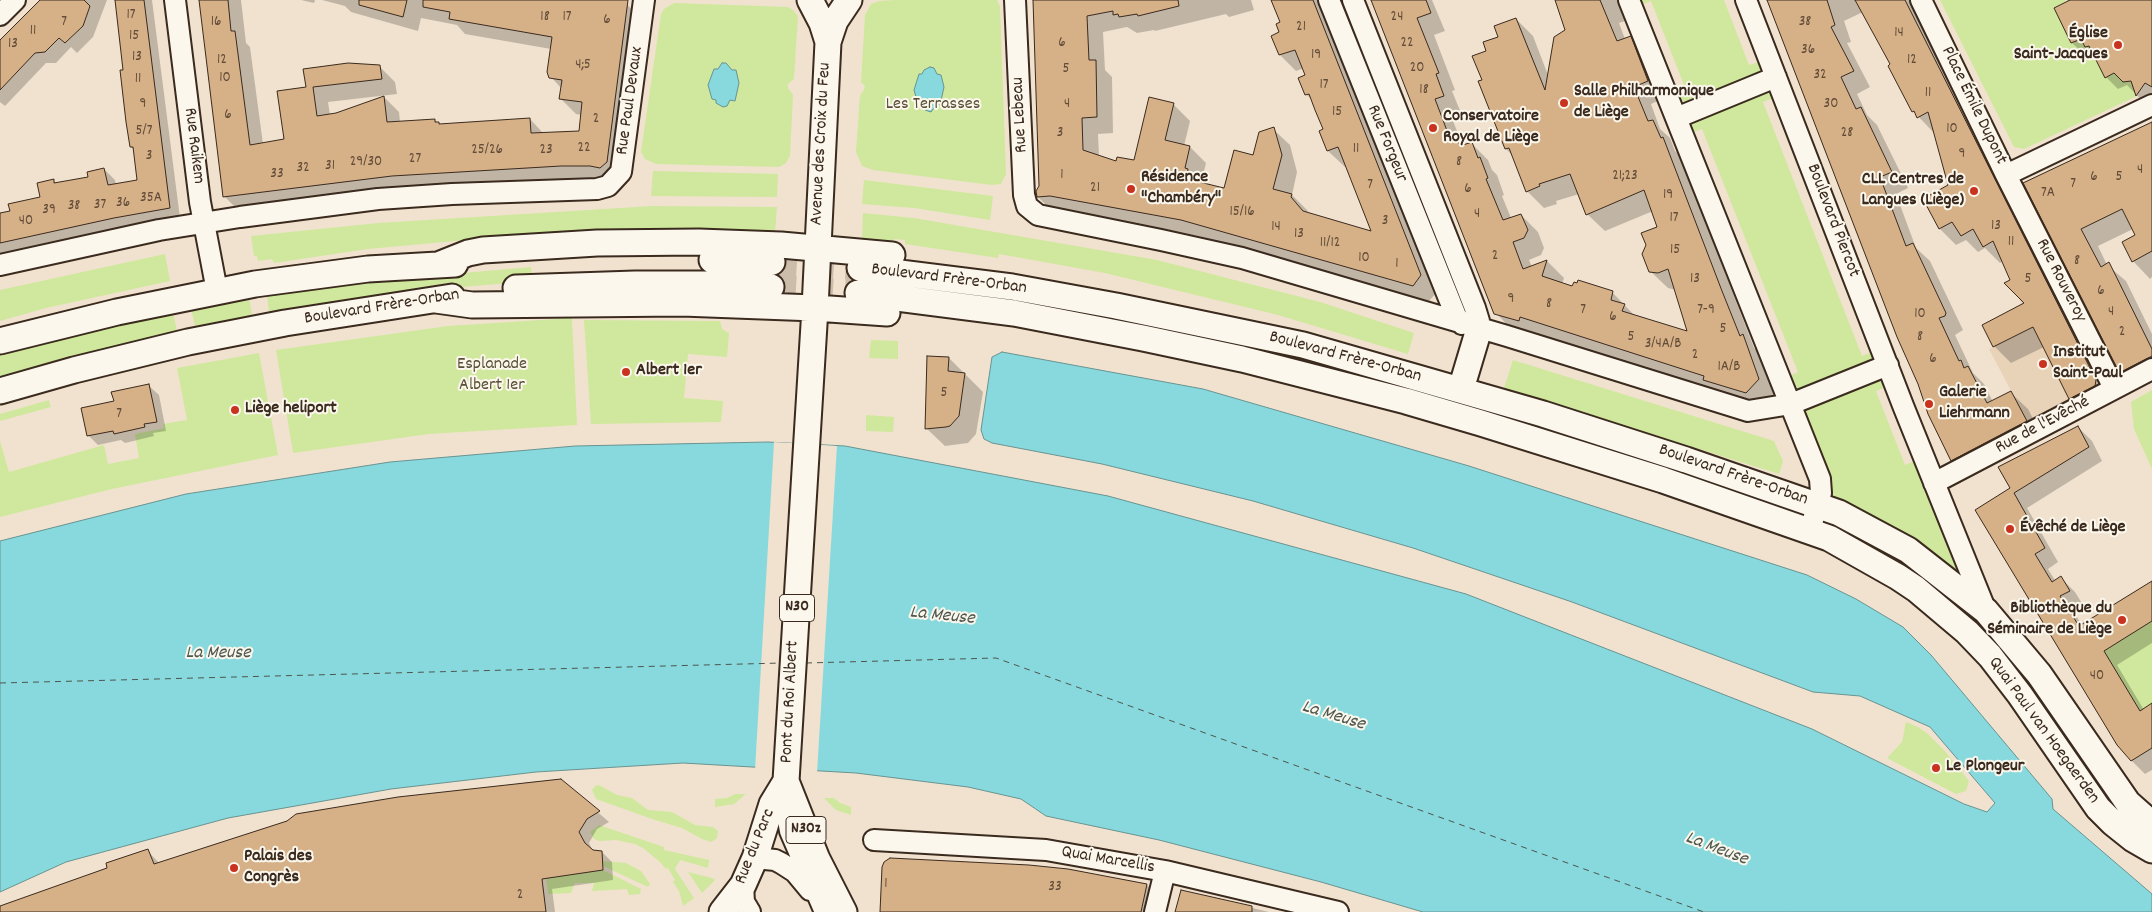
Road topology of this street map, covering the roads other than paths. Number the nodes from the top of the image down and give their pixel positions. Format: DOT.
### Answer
graph roads {
  1 [pos="15,0"];
  2 [pos="175,0"];
  3 [pos="644,0"];
  4 [pos="810,0"];
  5 [pos="849,0"];
  6 [pos="1015,0"];
  7 [pos="1329,0"];
  8 [pos="1353,0"];
  9 [pos="1629,0"];
  10 [pos="1746,0"];
  11 [pos="1921,0"];
  12 [pos="0,15"];
  13 [pos="828,42"];
  14 [pos="1776,77"];
  15 [pos="2152,105"];
  16 [pos="1676,118"];
  17 [pos="2006,175"];
  18 [pos="204,222"];
  19 [pos="817,247"];
  20 [pos="772,262"];
  21 [pos="0,265"];
  22 [pos="438,265"];
  23 [pos="860,268"];
  24 [pos="1463,280"];
  25 [pos="771,287"];
  26 [pos="1444,288"];
  27 [pos="216,291"];
  28 [pos="858,293"];
  29 [pos="436,300"];
  30 [pos="815,308"];
  31 [pos="1471,326"];
  32 [pos="1227,329"];
  33 [pos="0,341"];
  34 [pos="1888,365"];
  35 [pos="1272,367"];
  36 [pos="2152,369"];
  37 [pos="1452,387"];
  38 [pos="2114,388"];
  39 [pos="0,391"];
  40 [pos="1791,404"];
  41 [pos="1934,483"];
  42 [pos="1818,505"];
  43 [pos="1810,530"];
  44 [pos="1986,611"];
  45 [pos="786,776"];
  46 [pos="2152,824"];
  47 [pos="874,840"];
  48 [pos="2152,850"];
  49 [pos="755,858"];
  50 [pos="1165,871"];
  51 [pos="743,885"];
  52 [pos="823,907"];
  53 [pos="722,912"];
  54 [pos="750,912"];
  55 [pos="844,912"];
  56 [pos="1155,912"];
  57 [pos="1338,912"];
  1 -- 12 [label="street"];
  2 -- 18 [label="street, Rue Raikem"];
  3 -- 18 [label="street, Rue Paul Devaux"];
  4 -- 13 [label="main road"];
  5 -- 13 [label="main road"];
  6 -- 31 [label="street, Rue Lebeau"];
  7 -- 26 [label="street, Rue Forgeur"];
  8 -- 24 [label="street, Rue Forgeur"];
  9 -- 16 [label="street"];
  10 -- 14 [label="street, Boulevard Piercot"];
  11 -- 17 [label="street, Place Émile Dupont"];
  13 -- 19 [label="main road, Avenue des Croix du Feu"];
  14 -- 16 [label="street"];
  14 -- 34 [label="street, Boulevard Piercot"];
  15 -- 17 [label="street, Place Émile Dupont"];
  16 -- 40 [label="street"];
  17 -- 38 [label="street, Rue Rouveroy"];
  18 -- 21 [label="street"];
  18 -- 27 [label="street, Rue Raikem"];
  19 -- 22 [label="main road"];
  19 -- 30 [label="main road"];
  19 -- 32 [label="main road"];
  20 -- 22 [label="main road, Boulevard Frère-Orban"];
  22 -- 27 [label="main road, Boulevard Frère-Orban"];
  23 -- 32 [label="main road, Boulevard Frère-Orban"];
  24 -- 26 [label="street"];
  24 -- 31 [label="street, Rue Forgeur"];
  25 -- 29 [label="main road, Boulevard Frère-Orban"];
  26 -- 31 [label="street, Rue Forgeur"];
  27 -- 33 [label="main road, Boulevard Frère-Orban"];
  28 -- 35 [label="main road, Boulevard Frère-Orban"];
  29 -- 30 [label="main road"];
  29 -- 39 [label="main road, Boulevard Frère-Orban"];
  30 -- 35 [label="main road"];
  30 -- 45 [label="main road, Pont du Roi Albert / N30"];
  31 -- 37 [label="main road"];
  31 -- 40 [label="street"];
  32 -- 37 [label="main road, Boulevard Frère-Orban"];
  34 -- 40 [label="street"];
  34 -- 41 [label="street, Boulevard Piercot"];
  35 -- 43 [label="main road, Boulevard Frère-Orban"];
  36 -- 38 [label="street, Rue de l'Evêché"];
  37 -- 42 [label="main road, Boulevard Frère-Orban"];
  38 -- 41 [label="street, Rue de l'Evêché"];
  40 -- 42 [label="street"];
  41 -- 44 [label="street, Boulevard Piercot"];
  42 -- 43 [label="street"];
  42 -- 44 [label="main road, Quai Paul van Hoegaerden"];
  43 -- 48 [label="main road, Quai Paul van Hoegaerden"];
  44 -- 46 [label="main road, Quai Paul van Hoegaerden"];
  45 -- 49 [label="main road, Rue du Parc / N30"];
  45 -- 52 [label="street"];
  45 -- 55 [label="main road, N30z"];
  47 -- 50 [label="street, Quai Marcellis"];
  49 -- 51 [label="main road, Rue du Parc / N30"];
  49 -- 52 [label="street"];
  50 -- 56 [label="street"];
  50 -- 57 [label="street, Quai Marcellis"];
  51 -- 53 [label="main road, Rue du Parc / N30"];
  51 -- 54 [label="street"];
}
